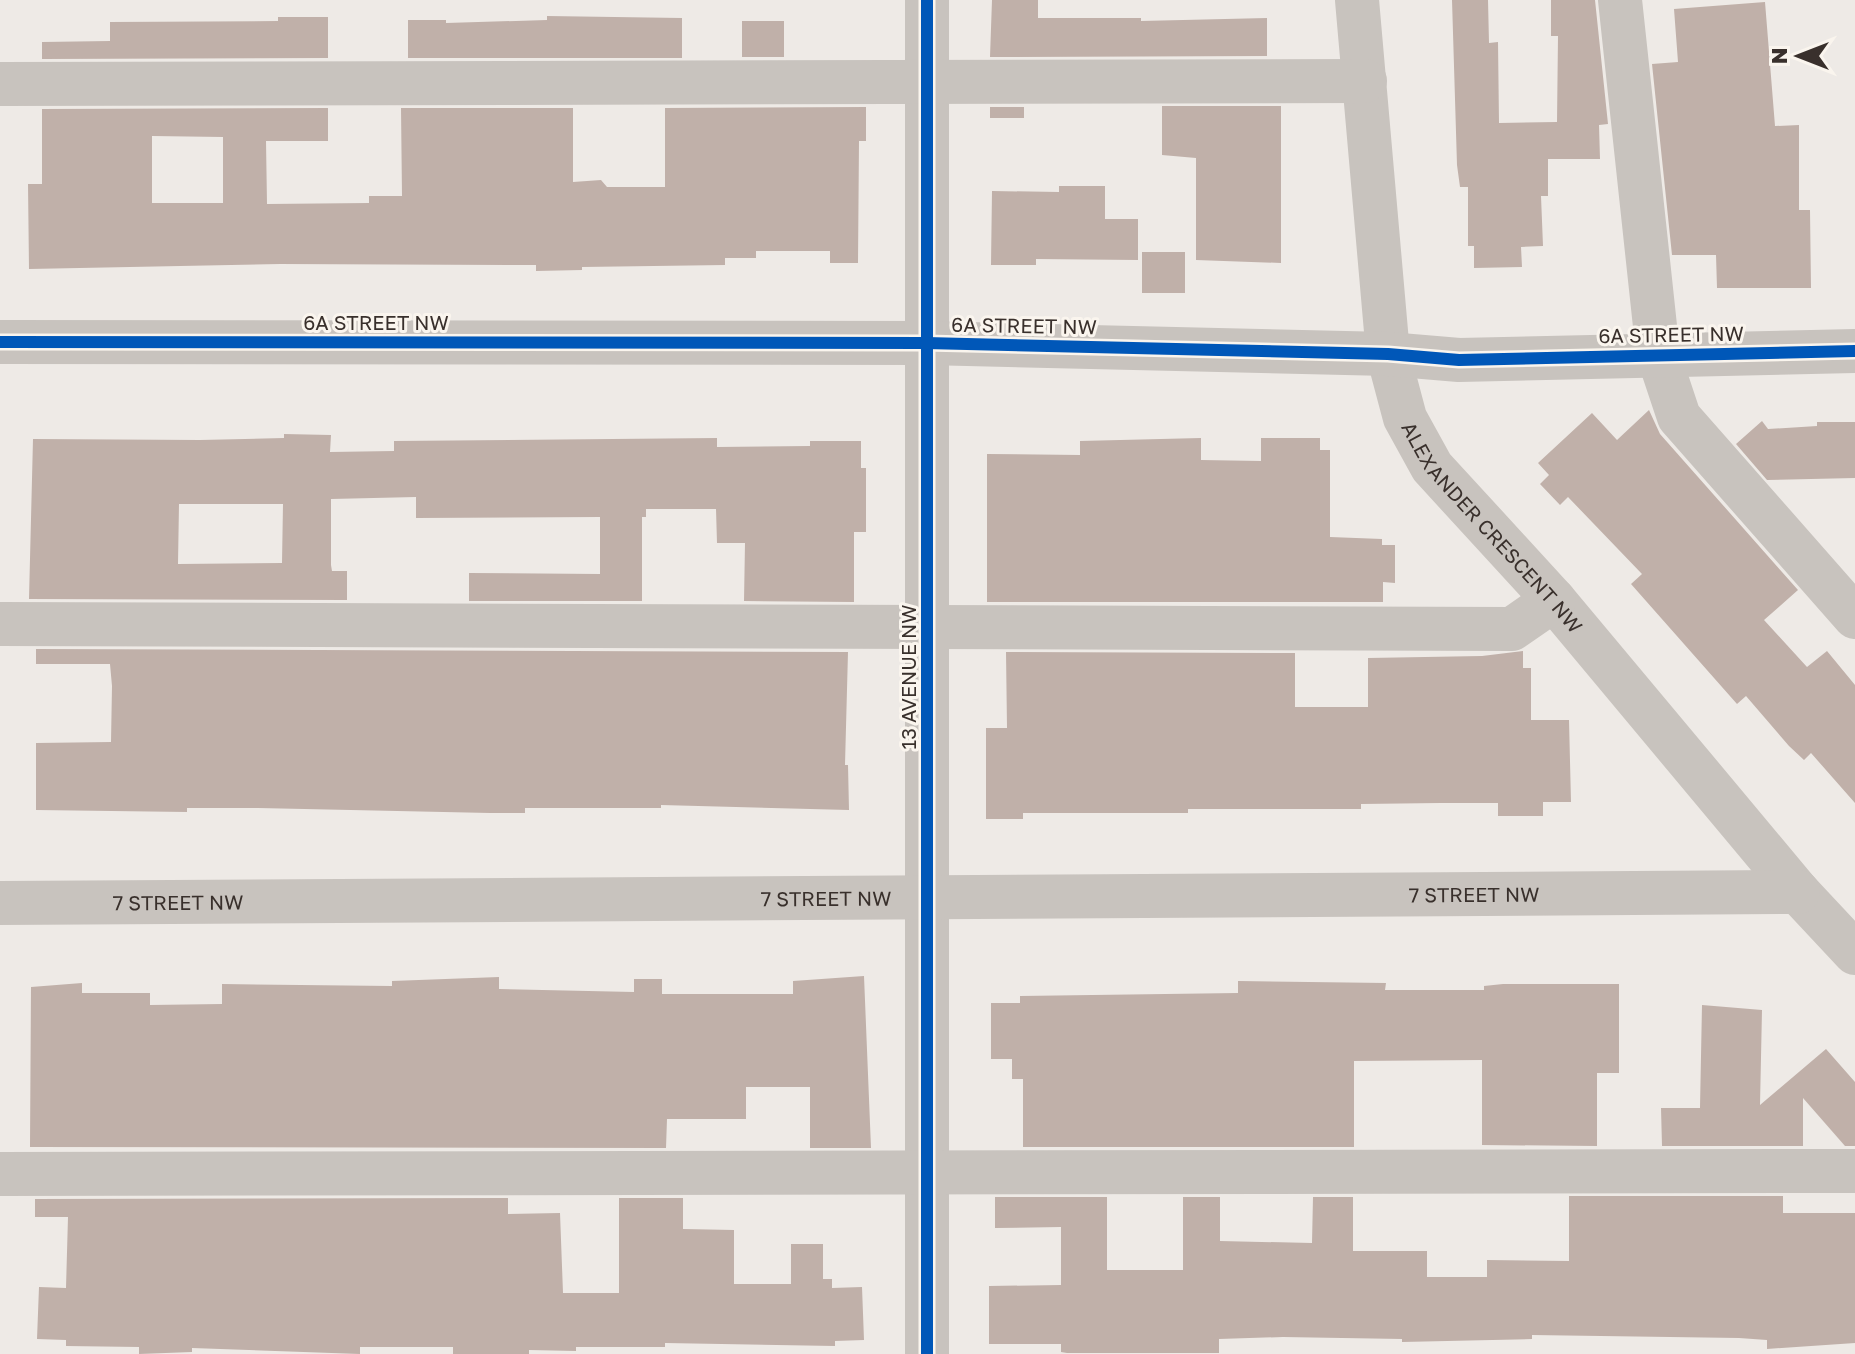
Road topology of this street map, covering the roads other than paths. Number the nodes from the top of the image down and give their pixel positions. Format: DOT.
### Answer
graph roads {
  1 [pos="927,0"];
  2 [pos="1357,0"];
  3 [pos="1620,0"];
  4 [pos="927,81"];
  5 [pos="1365,81"];
  6 [pos="0,84"];
  7 [pos="0,342"];
  8 [pos="926,343"];
  9 [pos="1855,351"];
  10 [pos="1388,354"];
  11 [pos="1658,354"];
  12 [pos="1554,600"];
  13 [pos="1855,617"];
  14 [pos="0,624"];
  15 [pos="928,625"];
  16 [pos="1798,892"];
  17 [pos="927,896"];
  18 [pos="0,903"];
  19 [pos="1855,953"];
  20 [pos="928,1170"];
  21 [pos="1855,1171"];
  22 [pos="0,1174"];
  23 [pos="927,1354"];
  1 -- 4 [label="street, 13 AVENUE NW"];
  2 -- 5 [label="street, ALEXANDER CRESCENT NW"];
  3 -- 11 [label="street"];
  4 -- 5 [label="street"];
  4 -- 6 [label="street"];
  4 -- 8 [label="street, 13 AVENUE NW"];
  5 -- 10 [label="street, ALEXANDER CRESCENT NW"];
  7 -- 8 [label="street, 6A STREET NW"];
  8 -- 10 [label="street, 6A STREET NW"];
  8 -- 15 [label="street, 13 AVENUE NW"];
  9 -- 11 [label="street, 6A STREET NW"];
  10 -- 11 [label="street, 6A STREET NW"];
  10 -- 12 [label="street, ALEXANDER CRESCENT NW"];
  11 -- 13 [label="street"];
  12 -- 15 [label="street"];
  12 -- 16 [label="street, ALEXANDER CRESCENT NW"];
  14 -- 15 [label="street"];
  15 -- 17 [label="street, 13 AVENUE NW"];
  16 -- 17 [label="street, 7 STREET NW"];
  16 -- 19 [label="street, ALEXANDER CRESCENT NW"];
  17 -- 18 [label="street, 7 STREET NW"];
  17 -- 20 [label="street, 13 AVENUE NW"];
  20 -- 21 [label="street"];
  20 -- 22 [label="street"];
  20 -- 23 [label="street, 13 AVENUE NW"];
}
